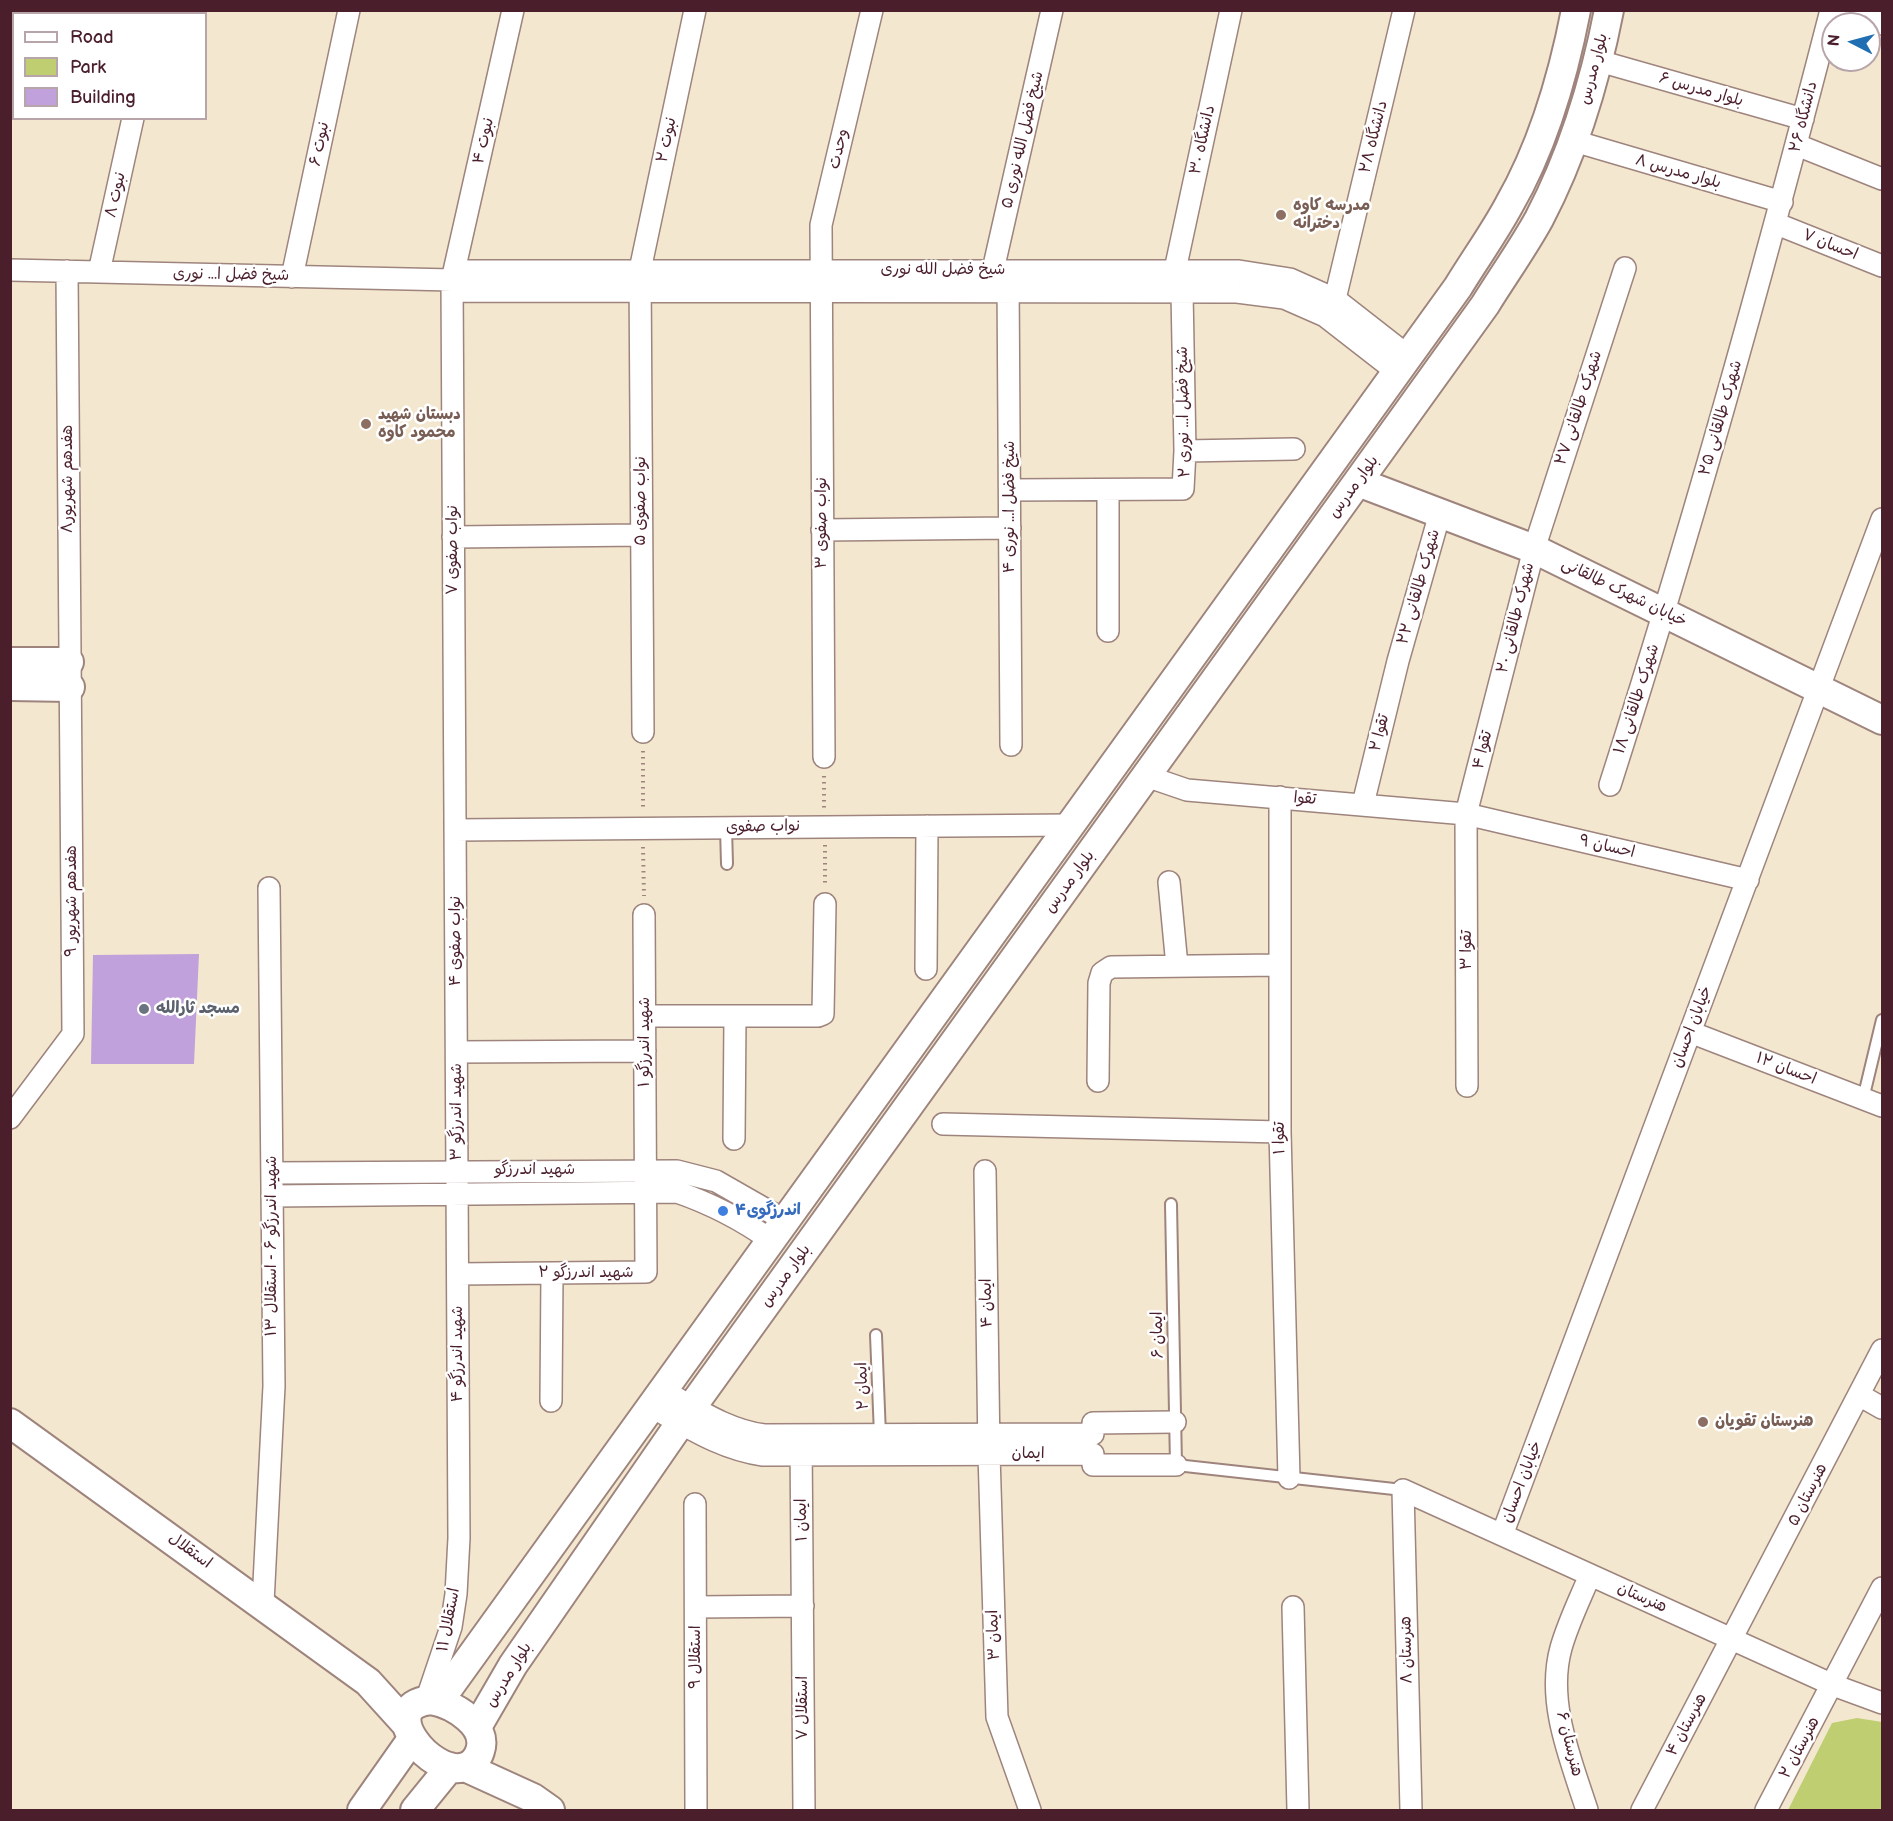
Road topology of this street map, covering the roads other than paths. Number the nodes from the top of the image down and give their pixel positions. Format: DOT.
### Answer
graph roads {
  1 [pos="349,10"];
  2 [pos="513,10"];
  3 [pos="695,10"];
  4 [pos="872,10"];
  5 [pos="1052,10"];
  6 [pos="1231,10"];
  7 [pos="1404,10"];
  8 [pos="1576,10"];
  9 [pos="1609,10"];
  10 [pos="1831,10"];
  11 [pos="1850,10"];
  12 [pos="1882,24"];
  13 [pos="1599,61"];
  14 [pos="1803,119"];
  15 [pos="133,120"];
  16 [pos="1574,141"];
  17 [pos="1797,145"];
  18 [pos="1882,179"];
  19 [pos="1782,202"];
  20 [pos="1777,224"];
  21 [pos="1882,266"];
  22 [pos="1625,268"];
  23 [pos="10,270"];
  24 [pos="1174,270"];
  25 [pos="67,271"];
  26 [pos="99,272"];
  27 [pos="292,276"];
  28 [pos="1003,277"];
  29 [pos="640,280"];
  30 [pos="821,280"];
  31 [pos="453,281"];
  32 [pos="1182,292"];
  33 [pos="1335,299"];
  34 [pos="1403,364"];
  35 [pos="1294,449"];
  36 [pos="1185,451"];
  37 [pos="1358,482"];
  38 [pos="1010,489"];
  39 [pos="1108,491"];
  40 [pos="1440,513"];
  41 [pos="1010,528"];
  42 [pos="822,530"];
  43 [pos="1880,531"];
  44 [pos="641,535"];
  45 [pos="453,537"];
  46 [pos="1534,549"];
  47 [pos="1665,613"];
  48 [pos="1108,631"];
  49 [pos="1398,661"];
  50 [pos="10,662"];
  51 [pos="70,674"];
  52 [pos="10,686"];
  53 [pos="1499,687"];
  54 [pos="1819,689"];
  55 [pos="1882,720"];
  56 [pos="643,732"];
  57 [pos="1011,745"];
  58 [pos="824,757"];
  59 [pos="1146,776"];
  60 [pos="1610,785"];
  61 [pos="1280,797"];
  62 [pos="1363,804"];
  63 [pos="1466,814"];
  64 [pos="1071,825"];
  65 [pos="927,826"];
  66 [pos="726,828"];
  67 [pos="455,830"];
  68 [pos="727,864"];
  69 [pos="1748,880"];
  70 [pos="1169,882"];
  71 [pos="269,888"];
  72 [pos="825,904"];
  73 [pos="644,915"];
  74 [pos="1280,965"];
  75 [pos="1177,966"];
  76 [pos="926,969"];
  77 [pos="645,1016"];
  78 [pos="735,1017"];
  79 [pos="1882,1020"];
  80 [pos="1690,1032"];
  81 [pos="645,1051"];
  82 [pos="457,1052"];
  83 [pos="1098,1081"];
  84 [pos="1467,1086"];
  85 [pos="1863,1099"];
  86 [pos="1882,1106"];
  87 [pos="10,1119"];
  88 [pos="943,1124"];
  89 [pos="1280,1132"];
  90 [pos="734,1139"];
  91 [pos="646,1169"];
  92 [pos="458,1171"];
  93 [pos="985,1171"];
  94 [pos="272,1173"];
  95 [pos="646,1191"];
  96 [pos="458,1194"];
  97 [pos="272,1196"];
  98 [pos="1171,1204"];
  99 [pos="779,1231"];
  100 [pos="552,1273"];
  101 [pos="458,1274"];
  102 [pos="876,1335"];
  103 [pos="1882,1350"];
  104 [pos="1859,1395"];
  105 [pos="658,1399"];
  106 [pos="550,1401"];
  107 [pos="1882,1408"];
  108 [pos="686,1414"];
  109 [pos="1175,1422"];
  110 [pos="10,1423"];
  111 [pos="880,1435"];
  112 [pos="989,1444"];
  113 [pos="1093,1444"];
  114 [pos="801,1445"];
  115 [pos="1176,1465"];
  116 [pos="1289,1478"];
  117 [pos="1403,1490"];
  118 [pos="695,1504"];
  119 [pos="1502,1535"];
  120 [pos="459,1538"];
  121 [pos="1590,1575"];
  122 [pos="1882,1588"];
  123 [pos="263,1603"];
  124 [pos="803,1606"];
  125 [pos="696,1607"];
  126 [pos="1293,1607"];
  127 [pos="1733,1640"];
  128 [pos="368,1682"];
  129 [pos="1833,1685"];
  130 [pos="430,1701"];
  131 [pos="1882,1703"];
  132 [pos="479,1731"];
  133 [pos="409,1732"];
  134 [pos="458,1767"];
  135 [pos="542,1804"];
  136 [pos="362,1810"];
  137 [pos="415,1810"];
  138 [pos="696,1810"];
  139 [pos="804,1810"];
  140 [pos="1030,1810"];
  141 [pos="1298,1810"];
  142 [pos="1411,1810"];
  143 [pos="1587,1810"];
  144 [pos="1642,1810"];
  145 [pos="1766,1810"];
  1 -- 27 [label="street, نبوت ۶"];
  2 -- 31 [label="street, نبوت ۴"];
  3 -- 29 [label="street, نبوت ۲"];
  4 -- 30 [label="street, وحدت"];
  5 -- 28 [label="street, شیخ فضل‌ الله نوری ۵"];
  6 -- 24 [label="street, دانشگاه ۳۰"];
  7 -- 33 [label="street, دانشگاه ۲۸"];
  8 -- 34 [label="main road, بلوار مدرس"];
  9 -- 13 [label="main road, بلوار مدرس"];
  10 -- 14 [label="street, دانشگاه ۲۶"];
  11 -- 12 [label="street"];
  13 -- 14 [label="street, بلوار مدرس ۶"];
  13 -- 16 [label="main road, بلوار مدرس"];
  14 -- 17 [label="street, دانشگاه ۲۶"];
  15 -- 26 [label="street, نبوت ۸"];
  16 -- 19 [label="street, بلوار مدرس ۸"];
  16 -- 37 [label="main road, بلوار مدرس"];
  17 -- 18 [label="street"];
  17 -- 19 [label="street, دانشگاه ۲۶"];
  19 -- 20 [label="street, دانشگاه ۲۶"];
  20 -- 21 [label="street, احسان ۷"];
  20 -- 47 [label="street, شهرک طالقانی ۲۵"];
  22 -- 46 [label="street, شهرک طالقانی ۲۷"];
  23 -- 25 [label="street, شیخ فضل ا... نوری"];
  24 -- 28 [label="street, شیخ فضل الله نوری"];
  24 -- 32 [label="street, شیخ فضل ا... نوری ۲"];
  24 -- 33 [label="street, شیخ فضل الله نوری"];
  25 -- 26 [label="street, شیخ فضل ا... نوری"];
  25 -- 51 [label="street, هفدهم شهریور۸"];
  26 -- 27 [label="street, شیخ فضل ا... نوری"];
  27 -- 31 [label="street, شیخ فضل ا... نوری"];
  28 -- 30 [label="street, شیخ فضل الله نوری"];
  28 -- 32 [label="street, شیخ فضل الله نوری"];
  28 -- 38 [label="street, شیخ فضل ا... نوری ۴"];
  29 -- 30 [label="street, شیخ فضل الله نوری"];
  29 -- 31 [label="street, شیخ فضل الله نوری"];
  29 -- 44 [label="street, نواب صفوی ۵"];
  30 -- 42 [label="street, نواب صفوی ۳"];
  31 -- 45 [label="street, نواب صفوی ۷"];
  32 -- 34 [label="street, شیخ فضل الله نوری"];
  32 -- 36 [label="street, شیخ فضل ا... نوری ۲"];
  33 -- 34 [label="street, شیخ فضل الله نوری"];
  34 -- 64 [label="main road, بلوار مدرس"];
  35 -- 36 [label="street"];
  36 -- 39 [label="street, شیخ فضل ا... نوری ۲"];
  37 -- 40 [label="main road, خیابان شهرک طالقانی"];
  37 -- 59 [label="main road, بلوار مدرس"];
  38 -- 39 [label="street, شیخ فضل ا... نوری ۲"];
  38 -- 41 [label="street, شیخ فضل ا... نوری ۴"];
  39 -- 48 [label="street"];
  40 -- 46 [label="main road, خیابان شهرک طالقانی"];
  40 -- 49 [label="street, شهرک طالقانی ۲۲"];
  41 -- 42 [label="street"];
  41 -- 57 [label="street, شیخ فضل ا... نوری ۴"];
  42 -- 58 [label="street, نواب صفوی ۳"];
  43 -- 54 [label="street, خیابان احسان"];
  44 -- 45 [label="street"];
  44 -- 56 [label="street, نواب صفوی ۵"];
  45 -- 67 [label="street, نواب صفوی ۷"];
  46 -- 47 [label="main road, خیابان شهرک طالقانی"];
  46 -- 53 [label="street, شهرک طالقانی ۲۰"];
  47 -- 54 [label="main road, خیابان شهرک طالقانی"];
  47 -- 60 [label="street, شهرک طالقانی ۱۸"];
  49 -- 62 [label="street, تقوا ۲"];
  50 -- 51 [label="main road"];
  51 -- 52 [label="main road"];
  51 -- 87 [label="street, هفدهم شهریور ۹"];
  53 -- 63 [label="street, تقوا ۴"];
  54 -- 55 [label="main road, خیابان شهرک طالقانی"];
  54 -- 69 [label="street, خیابان احسان"];
  59 -- 61 [label="street, تقوا"];
  59 -- 108 [label="main road, بلوار مدرس"];
  61 -- 62 [label="street, تقوا"];
  61 -- 74 [label="street, تقوا ۱"];
  62 -- 63 [label="street, تقوا"];
  63 -- 69 [label="street, احسان ۹"];
  63 -- 84 [label="street, تقوا ۳"];
  64 -- 65 [label="street, نواب صفوی"];
  64 -- 99 [label="main road, بلوار مدرس"];
  65 -- 66 [label="street, نواب صفوی"];
  65 -- 76 [label="street"];
  66 -- 67 [label="street, نواب صفوی"];
  66 -- 68 [label="lane"];
  67 -- 82 [label="street, نواب صفوی ۴"];
  69 -- 80 [label="street, خیابان احسان"];
  70 -- 75 [label="street"];
  71 -- 94 [label="street, شهید اندرزگو ۶ - استقلال ۱۳"];
  72 -- 78 [label="street"];
  73 -- 77 [label="street, شهید اندرزگو ۱"];
  74 -- 75 [label="street"];
  74 -- 89 [label="street, تقوا ۱"];
  75 -- 83 [label="street"];
  77 -- 78 [label="street"];
  77 -- 81 [label="street, شهید اندرزگو ۱"];
  78 -- 90 [label="street"];
  79 -- 85 [label="lane"];
  80 -- 85 [label="street, احسان ۱۲"];
  80 -- 119 [label="street, خیابان احسان"];
  81 -- 82 [label="street"];
  81 -- 91 [label="street, شهید اندرزگو ۱"];
  82 -- 92 [label="street, شهید اندرزگو ۳"];
  85 -- 86 [label="street, احسان ۱۲"];
  88 -- 89 [label="street"];
  89 -- 116 [label="street, تقوا ۱"];
  91 -- 92 [label="street, شهید اندرزگو"];
  91 -- 95 [label="street, شهید اندرزگو ۲"];
  91 -- 99 [label="street, شهید اندرزگو"];
  92 -- 94 [label="street, شهید اندرزگو"];
  92 -- 96 [label="street, شهید اندرزگو ۴"];
  93 -- 112 [label="street, ایمان ۴"];
  94 -- 97 [label="street, شهید اندرزگو ۶ - استقلال ۱۳"];
  95 -- 96 [label="street"];
  95 -- 99 [label="street"];
  95 -- 100 [label="street, شهید اندرزگو ۲"];
  96 -- 97 [label="street"];
  96 -- 101 [label="street, شهید اندرزگو ۴"];
  97 -- 123 [label="street, شهید اندرزگو ۶ - استقلال ۱۳"];
  98 -- 109 [label="lane, ایمان ۶"];
  99 -- 105 [label="main road, بلوار مدرس"];
  100 -- 101 [label="street, شهید اندرزگو ۲"];
  100 -- 106 [label="street"];
  101 -- 120 [label="street, شهید اندرزگو ۴"];
  102 -- 111 [label="lane, ایمان ۲"];
  103 -- 104 [label="street, هنرستان ۵"];
  104 -- 107 [label="street"];
  104 -- 127 [label="street, هنرستان ۵"];
  105 -- 108 [label="street, ایمان"];
  105 -- 130 [label="main road, بلوار مدرس"];
  108 -- 114 [label="street, ایمان"];
  108 -- 132 [label="main road, بلوار مدرس"];
  109 -- 113 [label="street"];
  109 -- 115 [label="lane, ایمان ۶"];
  110 -- 123 [label="main road, استقلال"];
  111 -- 112 [label="street, ایمان"];
  111 -- 114 [label="street, ایمان"];
  112 -- 113 [label="street, ایمان"];
  112 -- 114 [label="street, ایمان"];
  112 -- 140 [label="street, ایمان ۳"];
  113 -- 115 [label="street"];
  114 -- 124 [label="street, ایمان ۱"];
  115 -- 116 [label="lane"];
  116 -- 117 [label="lane"];
  117 -- 119 [label="street, هنرستان"];
  117 -- 142 [label="street, هنرستان ۸"];
  118 -- 125 [label="street, استقلال ۹"];
  119 -- 121 [label="street, هنرستان"];
  120 -- 130 [label="street, استقلال ۱۱"];
  121 -- 127 [label="street, هنرستان"];
  121 -- 143 [label="street, هنرستان ۶"];
  122 -- 129 [label="street, هنرستان ۲"];
  123 -- 128 [label="main road, استقلال"];
  124 -- 125 [label="street"];
  124 -- 139 [label="street, استقلال ۷"];
  125 -- 138 [label="street, استقلال ۹"];
  126 -- 141 [label="street"];
  127 -- 129 [label="street, هنرستان"];
  127 -- 144 [label="street, هنرستان ۴"];
  128 -- 130 [label="main road, استقلال"];
  128 -- 133 [label="main road, استقلال"];
  129 -- 131 [label="street, هنرستان"];
  129 -- 145 [label="street, هنرستان ۲"];
  130 -- 132 [label="main road"];
  130 -- 133 [label="main road"];
  132 -- 134 [label="main road"];
  132 -- 135 [label="main road"];
  133 -- 134 [label="main road"];
  133 -- 136 [label="main road"];
  134 -- 135 [label="main road"];
  134 -- 137 [label="main road"];
}
